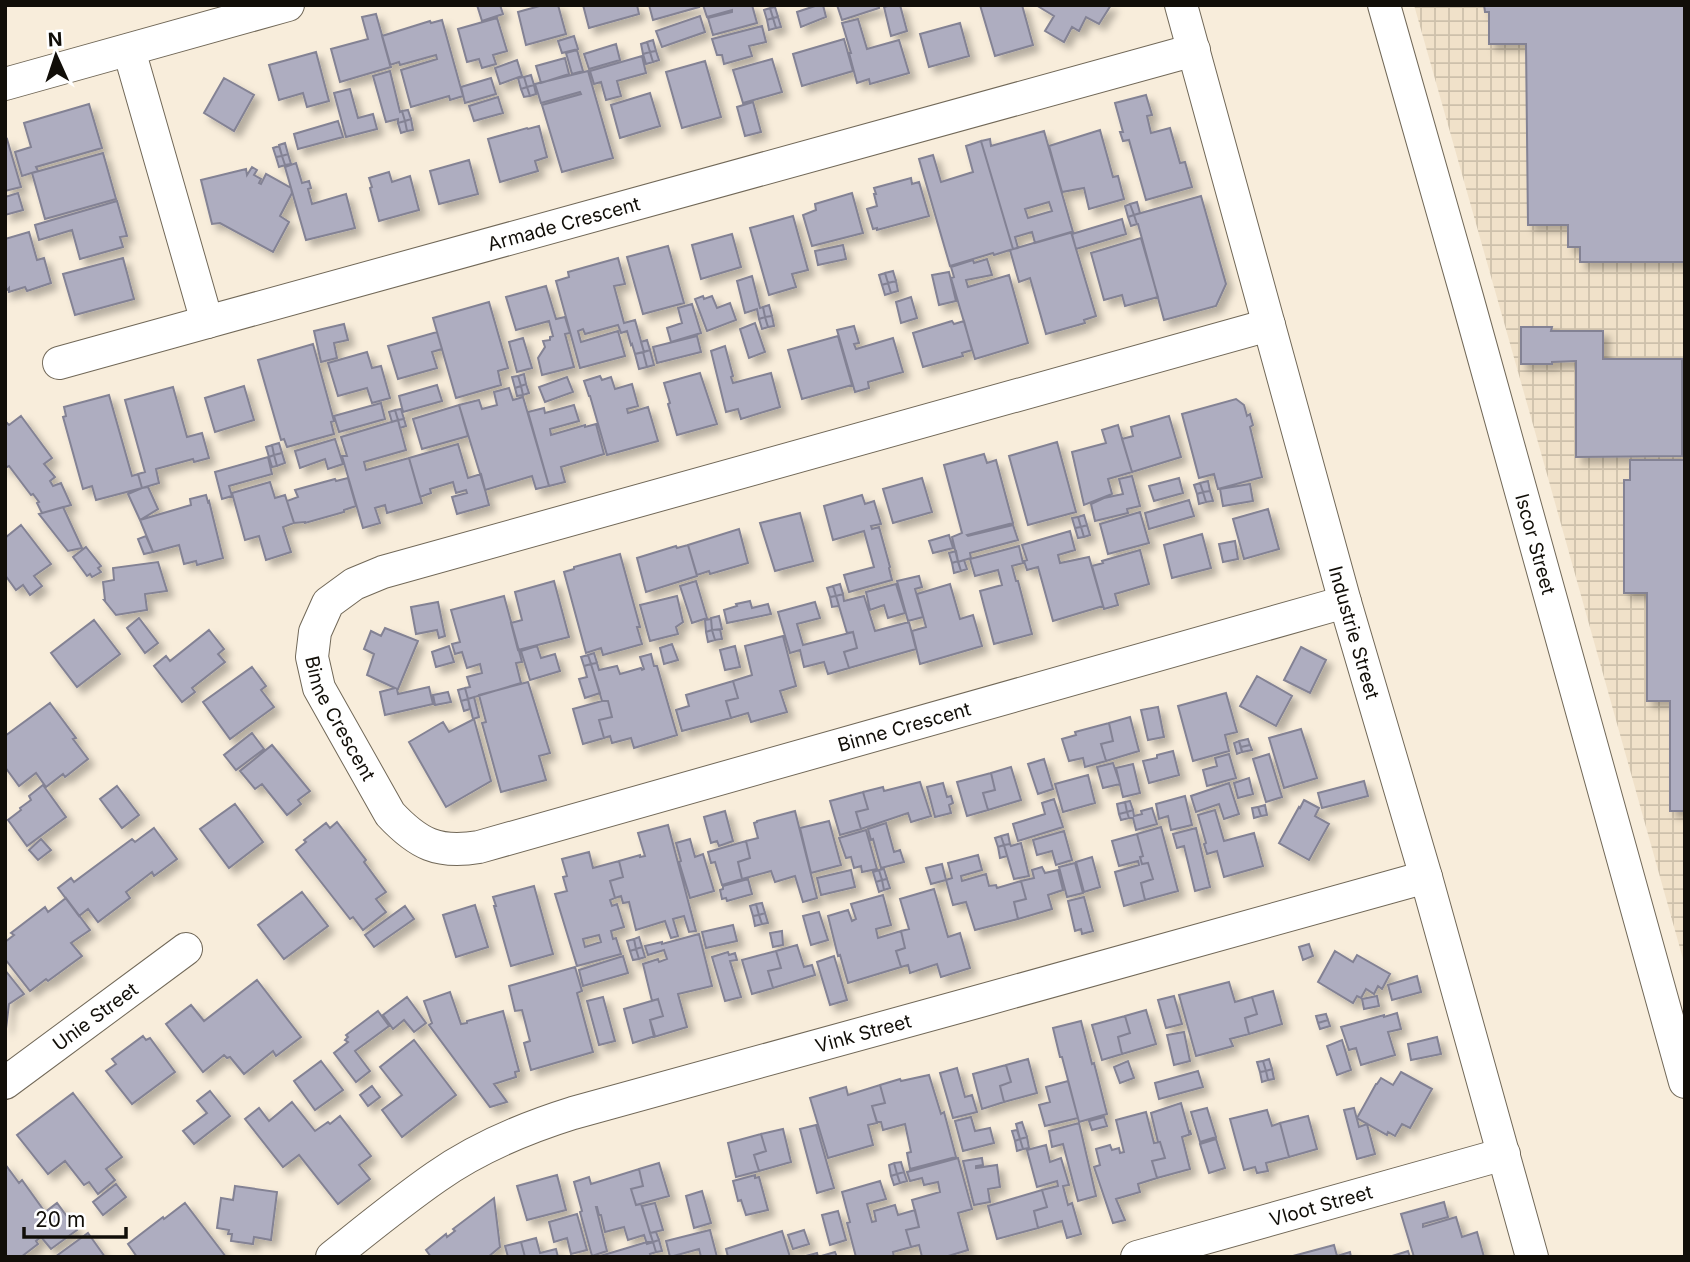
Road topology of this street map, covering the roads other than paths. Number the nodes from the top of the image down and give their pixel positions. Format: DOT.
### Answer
graph roads {
  1 [pos="288,5"];
  2 [pos="1181,5"];
  3 [pos="1384,5"];
  4 [pos="129,50"];
  5 [pos="1194,50"];
  6 [pos="5,84"];
  7 [pos="207,323"];
  8 [pos="1269,325"];
  9 [pos="59,363"];
  10 [pos="1345,601"];
  11 [pos="1426,877"];
  12 [pos="186,949"];
  13 [pos="1685,1082"];
  14 [pos="5,1083"];
  15 [pos="1504,1154"];
  16 [pos="332,1257"];
  17 [pos="1137,1257"];
  18 [pos="1532,1257"];
  1 -- 4 [label="street"];
  2 -- 5 [label="street, Industrie Street"];
  3 -- 13 [label="street, Iscor Street"];
  4 -- 6 [label="street"];
  4 -- 7 [label="street"];
  5 -- 7 [label="street, Armade Crescent"];
  5 -- 8 [label="street, Industrie Street"];
  7 -- 9 [label="street, Armade Crescent"];
  8 -- 10 [label="street, Industrie Street"];
  8 -- 10 [label="street, Binne Crescent"];
  10 -- 11 [label="street, Industrie Street"];
  11 -- 15 [label="street, Industrie Street"];
  11 -- 16 [label="street, Vink Street"];
  12 -- 14 [label="street, Unie Street"];
  15 -- 17 [label="street, Vloot Street"];
  15 -- 18 [label="street, Industrie Street"];
}
